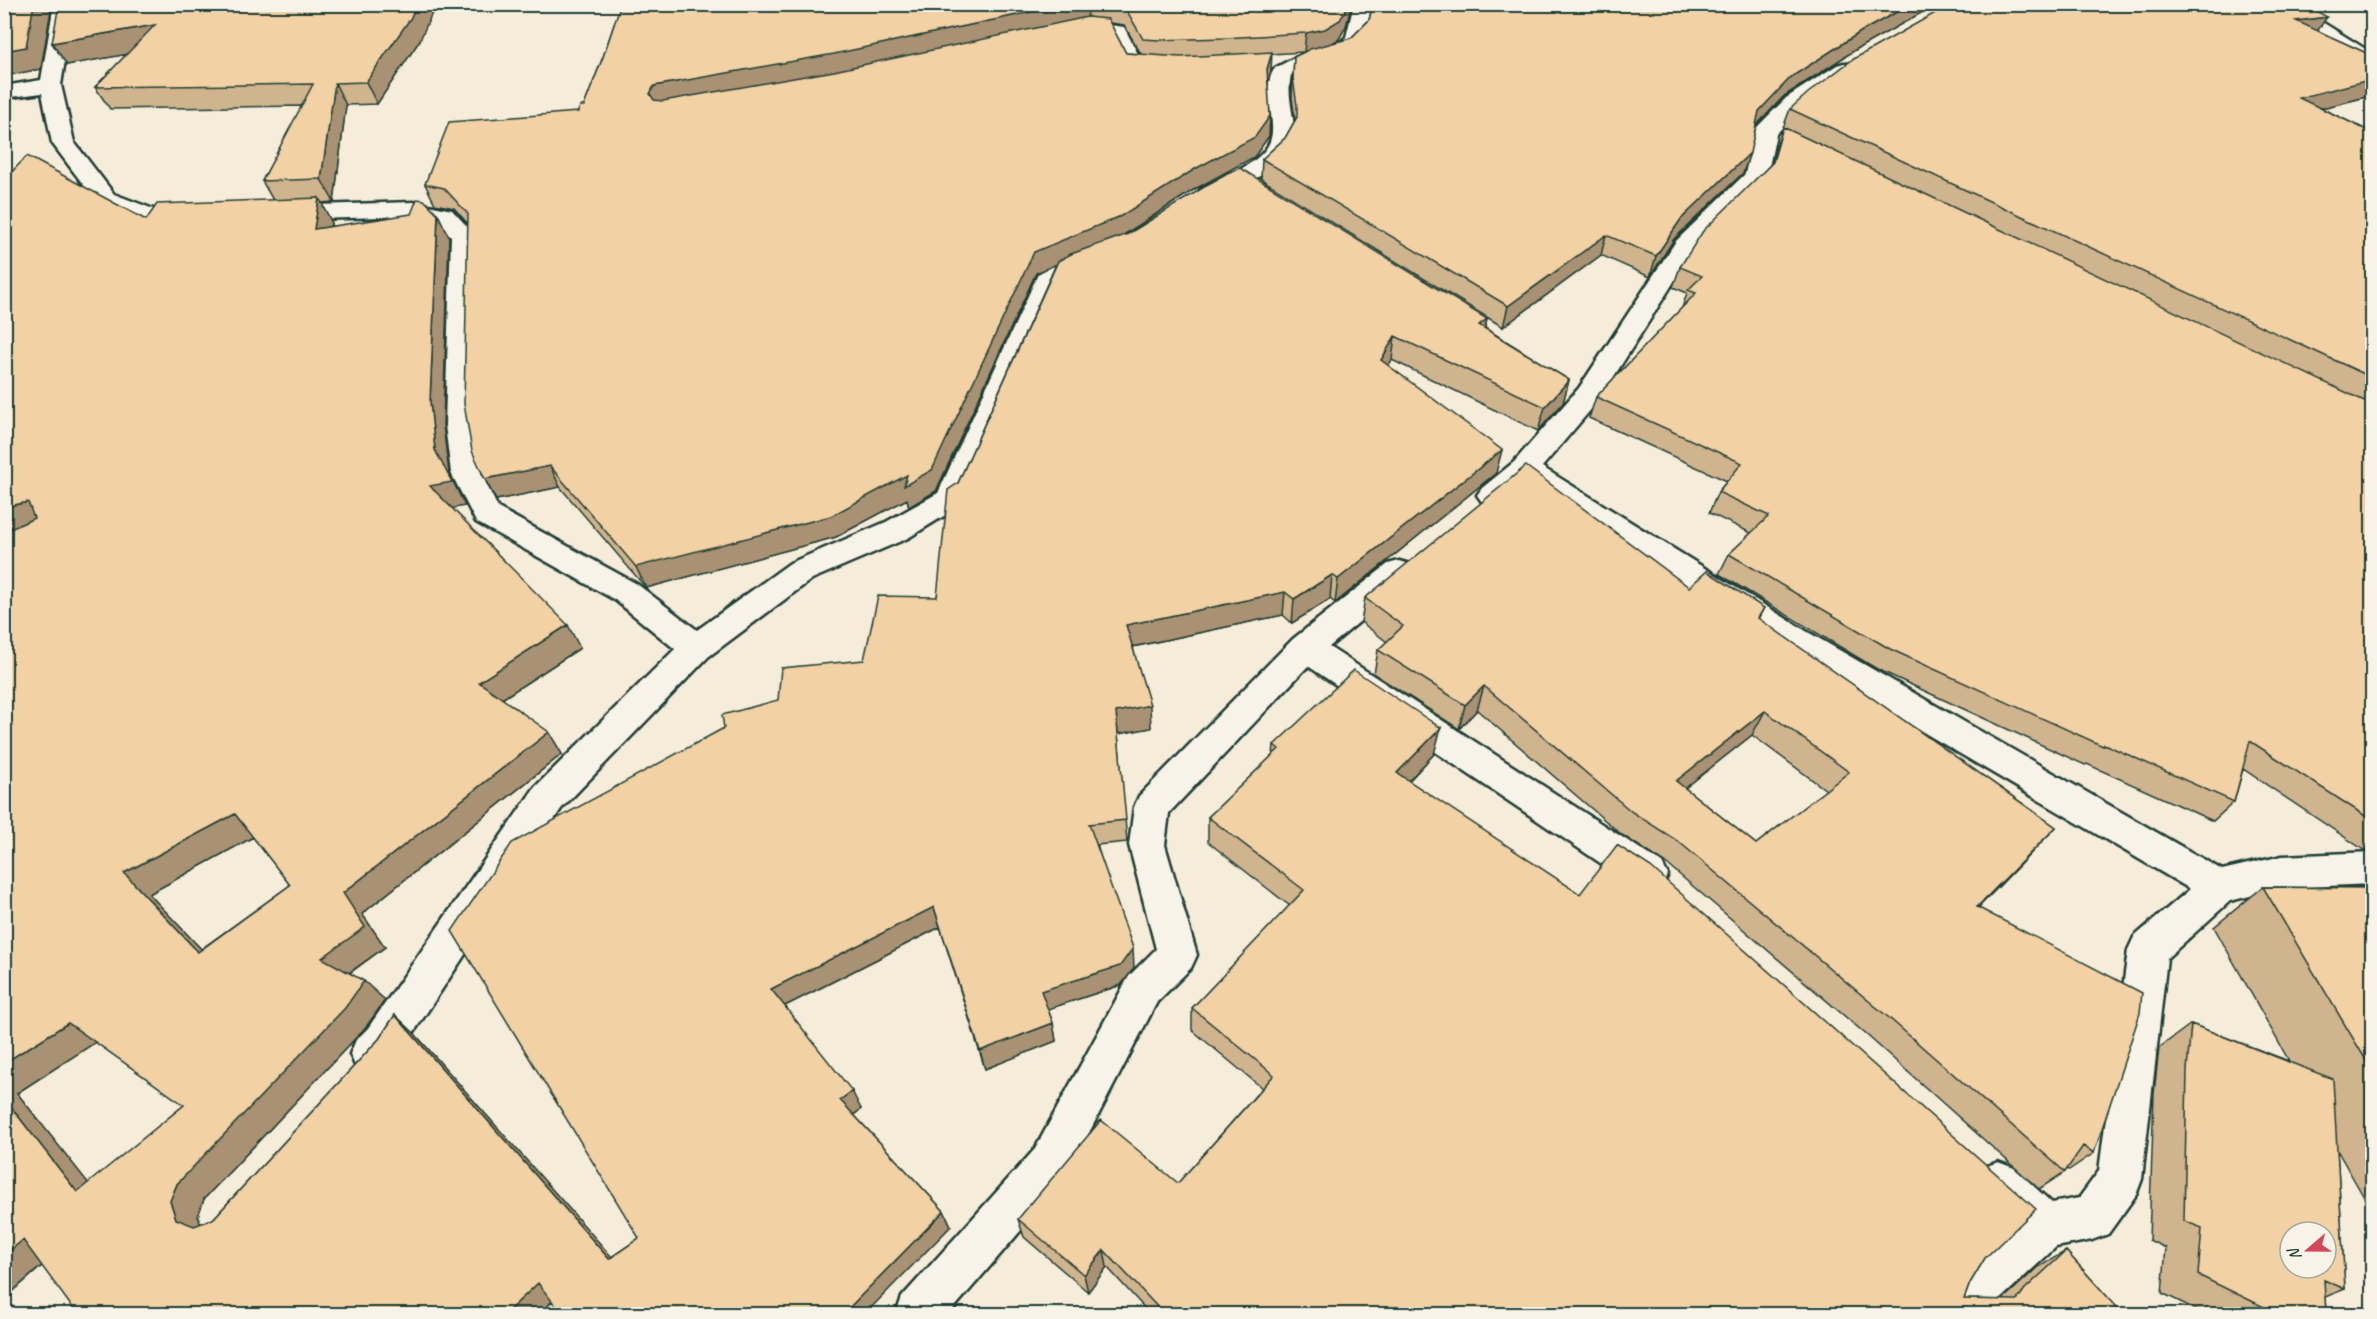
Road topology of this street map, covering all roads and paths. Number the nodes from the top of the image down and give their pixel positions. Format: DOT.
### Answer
graph roads {
  1 [pos="64,4"];
  2 [pos="1364,4"];
  3 [pos="2279,4"];
  4 [pos="1054,36"];
  5 [pos="1872,51"];
  6 [pos="1300,62"];
  7 [pos="2373,62"];
  8 [pos="1265,63"];
  9 [pos="1182,67"];
  10 [pos="51,85"];
  11 [pos="4,92"];
  12 [pos="1188,208"];
  13 [pos="260,214"];
  14 [pos="212,215"];
  15 [pos="1119,250"];
  16 [pos="1524,469"];
  17 [pos="1469,514"];
  18 [pos="1424,551"];
  19 [pos="696,648"];
  20 [pos="1305,648"];
  21 [pos="2373,868"];
  22 [pos="2219,887"];
  23 [pos="1678,900"];
  24 [pos="351,1077"];
  25 [pos="1975,1164"];
  26 [pos="2045,1227"];
  27 [pos="919,1314"];
  28 [pos="1963,1314"];
  1 -- 10 [label="street"];
  2 -- 6 [label="street"];
  3 -- 7 [label="street"];
  4 -- 9 [label="street"];
  5 -- 16 [label="street"];
  6 -- 8 [label="street"];
  6 -- 12 [label="street"];
  10 -- 11 [label="street"];
  10 -- 14 [label="street"];
  13 -- 19 [label="street"];
  15 -- 19 [label="street"];
  16 -- 17 [label="street"];
  16 -- 22 [label="street"];
  18 -- 20 [label="street"];
  19 -- 24 [label="street"];
  20 -- 23 [label="street"];
  20 -- 27 [label="street"];
  21 -- 22 [label="street"];
  22 -- 26 [label="street"];
  25 -- 26 [label="street"];
  26 -- 28 [label="street"];
}
